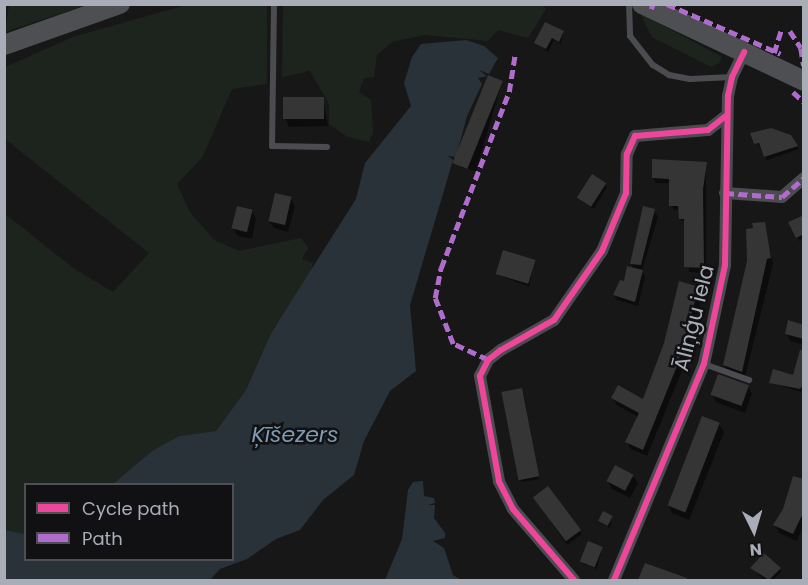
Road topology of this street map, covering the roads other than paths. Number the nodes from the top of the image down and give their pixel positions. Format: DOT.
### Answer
graph roads {
  1 [pos="120,4"];
  2 [pos="274,4"];
  3 [pos="629,4"];
  4 [pos="642,4"];
  5 [pos="4,45"];
  6 [pos="744,51"];
  7 [pos="732,77"];
  8 [pos="804,81"];
  9 [pos="727,115"];
  10 [pos="327,147"];
  11 [pos="804,178"];
  12 [pos="725,193"];
  13 [pos="704,364"];
  14 [pos="749,380"];
  15 [pos="574,580"];
  16 [pos="614,580"];
  1 -- 5 [label="main road"];
  2 -- 10 [label="lane"];
  3 -- 7 [label="lane"];
  4 -- 6 [label="main road"];
  6 -- 7 [label="street, Āliņģu iela"];
  6 -- 8 [label="main road"];
  7 -- 9 [label="street, Āliņģu iela"];
  9 -- 12 [label="street, Āliņģu iela"];
  9 -- 15 [label="street"];
  11 -- 12 [label="street"];
  12 -- 13 [label="street, Āliņģu iela"];
  13 -- 14 [label="lane"];
  13 -- 16 [label="street, Āliņģu iela"];
}
